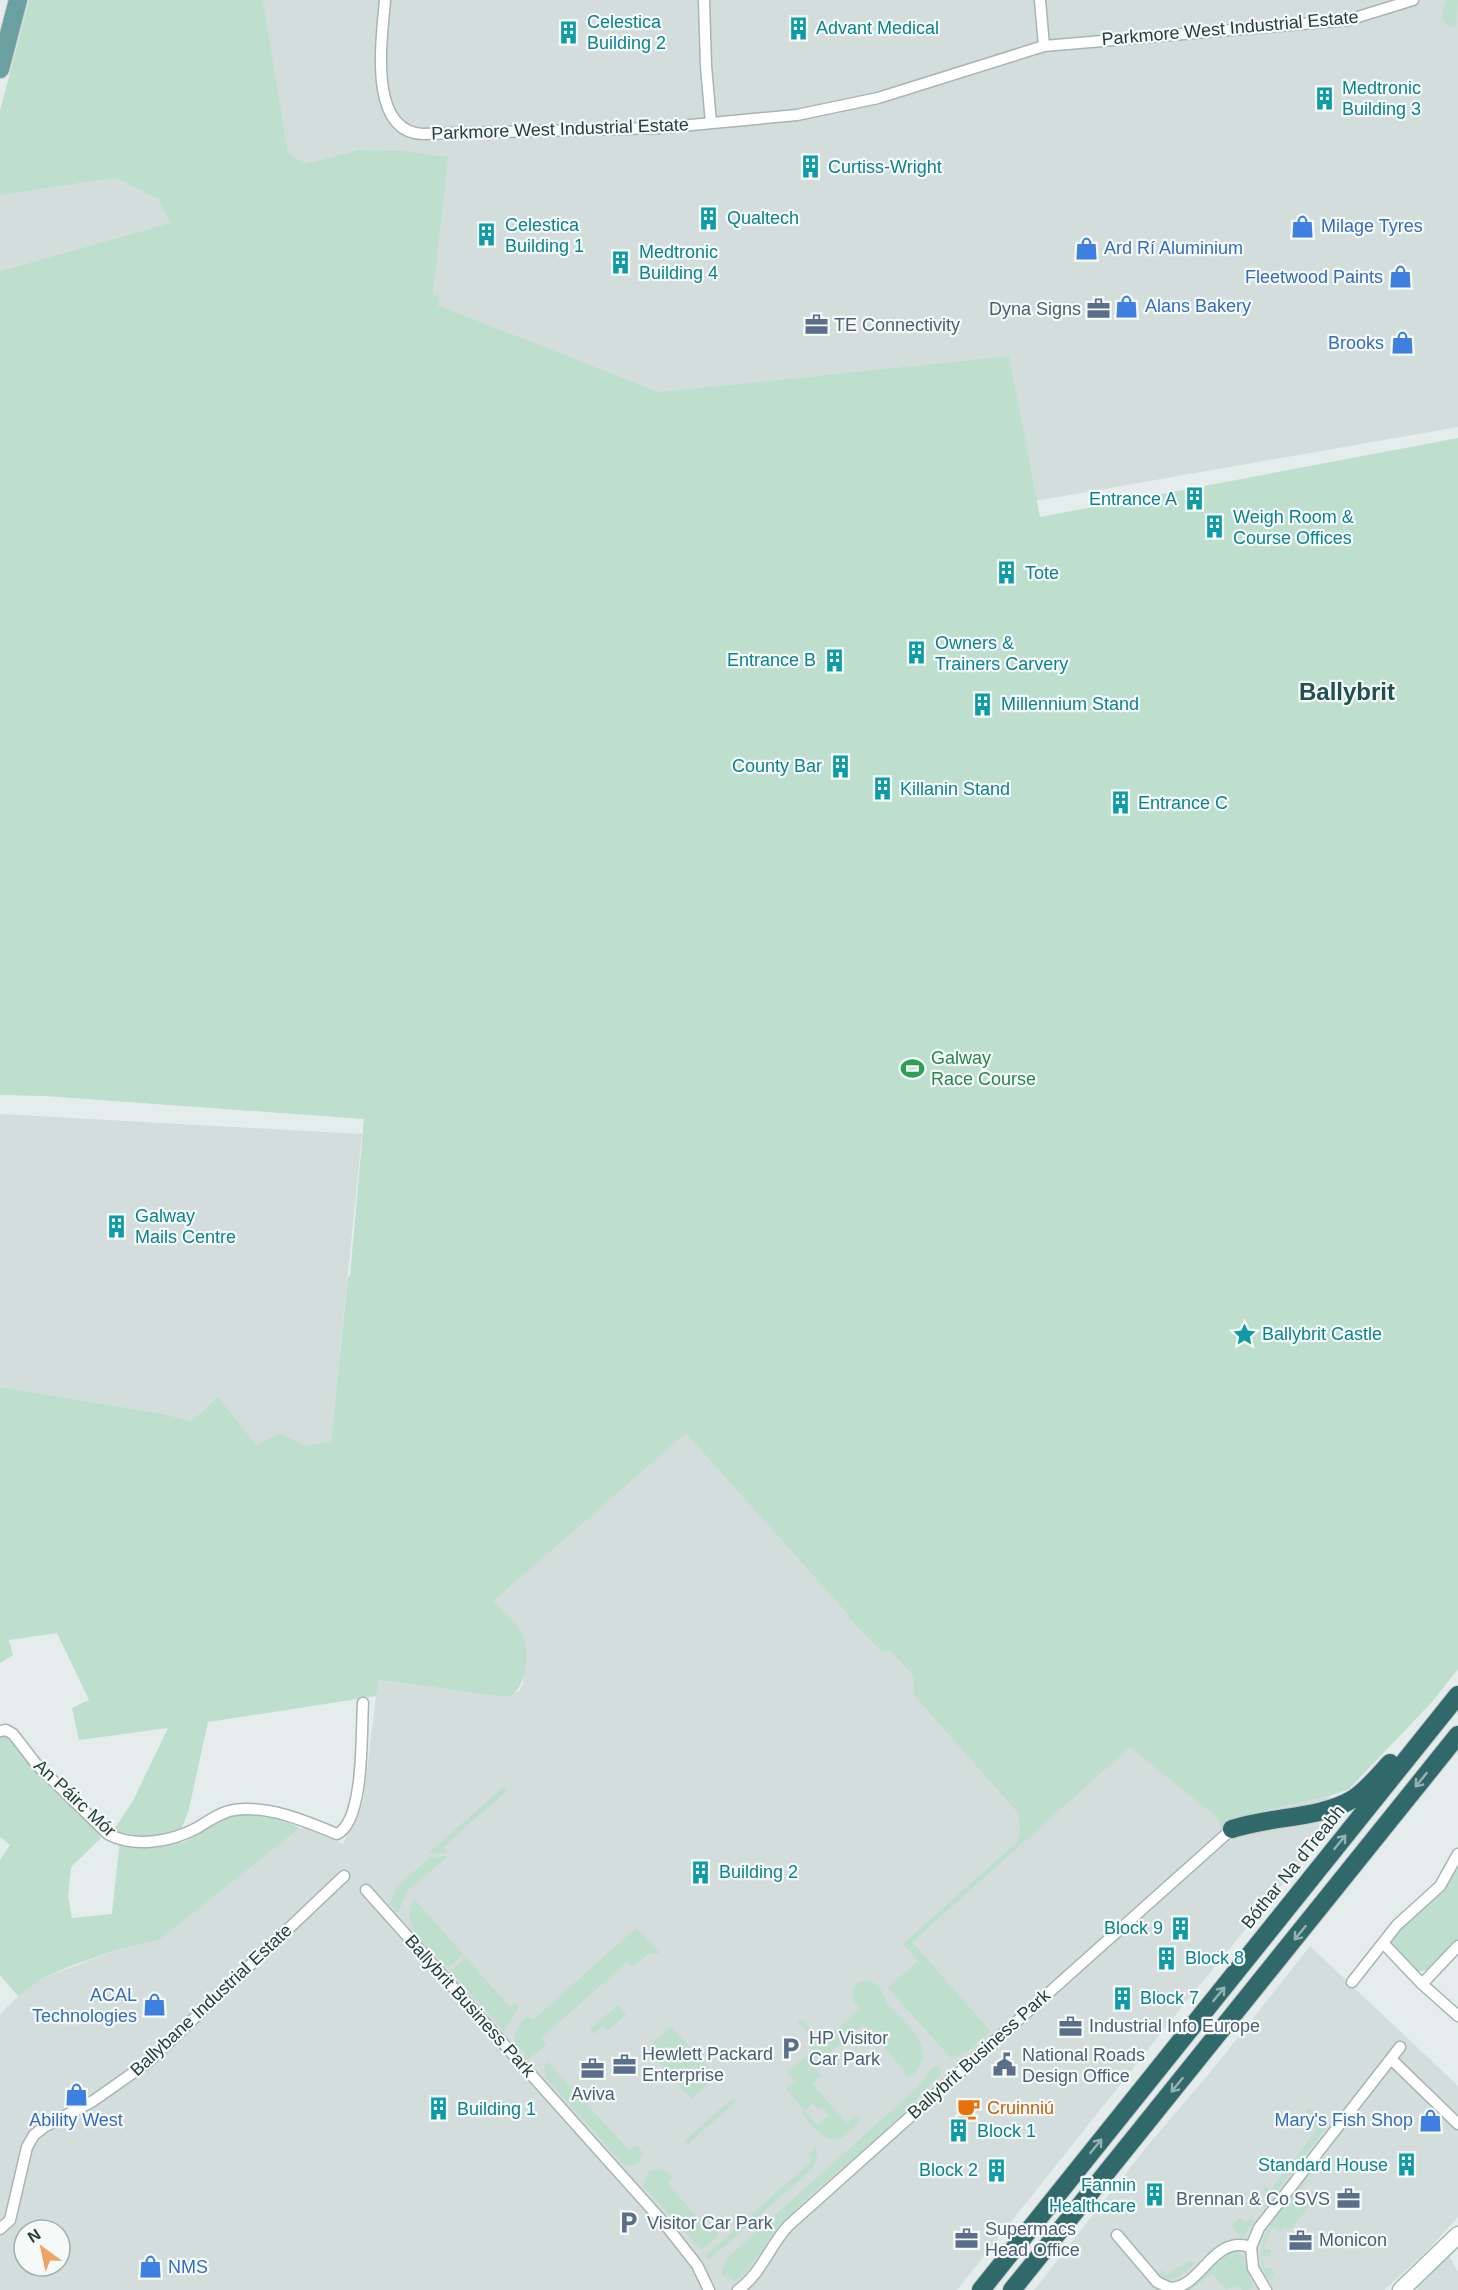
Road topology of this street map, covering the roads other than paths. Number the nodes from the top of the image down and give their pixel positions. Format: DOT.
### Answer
graph roads {
  1 [pos="18,0"];
  2 [pos="385,0"];
  3 [pos="704,0"];
  4 [pos="1040,0"];
  5 [pos="1413,0"];
  6 [pos="1044,46"];
  7 [pos="0,69"];
  8 [pos="711,123"];
  9 [pos="1454,1700"];
  10 [pos="363,1702"];
  11 [pos="0,1731"];
  12 [pos="1458,1735"];
  13 [pos="1232,1829"];
  14 [pos="1458,1854"];
  15 [pos="344,1876"];
  16 [pos="366,1890"];
  17 [pos="1384,1944"];
  18 [pos="1458,1947"];
  19 [pos="1352,1982"];
  20 [pos="1422,1984"];
  21 [pos="1458,2016"];
  22 [pos="1400,2047"];
  23 [pos="1391,2059"];
  24 [pos="1458,2124"];
  25 [pos="1078,2208"];
  26 [pos="0,2229"];
  27 [pos="1116,2235"];
  28 [pos="1458,2235"];
  29 [pos="1251,2247"];
  30 [pos="709,2290"];
  31 [pos="738,2290"];
  32 [pos="981,2290"];
  33 [pos="1012,2290"];
  34 [pos="1024,2290"];
  35 [pos="1266,2290"];
  36 [pos="1401,2290"];
  1 -- 7 [label="main road"];
  2 -- 8 [label="street, Parkmore West Industrial Estate"];
  3 -- 8 [label="street, Parkmore West Industrial Estate"];
  4 -- 6 [label="street"];
  5 -- 6 [label="street, Parkmore West Industrial Estate"];
  6 -- 8 [label="street, Parkmore West Industrial Estate"];
  9 -- 13 [label="highway"];
  32 -- 9 [label="highway, Bóthar Na dTreabh, one-way"];
  10 -- 11 [label="street, An Páirc Mór"];
  12 -- 25 [label="highway, one-way"];
  13 -- 31 [label="street, Ballybrit Business Park"];
  14 -- 17 [label="street"];
  15 -- 26 [label="street, Ballybane Industrial Estate"];
  16 -- 30 [label="street, Ballybrit Business Park"];
  17 -- 19 [label="street"];
  17 -- 20 [label="street"];
  18 -- 20 [label="street"];
  20 -- 21 [label="street"];
  22 -- 23 [label="street"];
  23 -- 24 [label="street"];
  23 -- 29 [label="street"];
  25 -- 33 [label="highway"];
  25 -- 34 [label="highway"];
  27 -- 29 [label="street"];
  28 -- 36 [label="main road"];
  29 -- 35 [label="street"];
}
